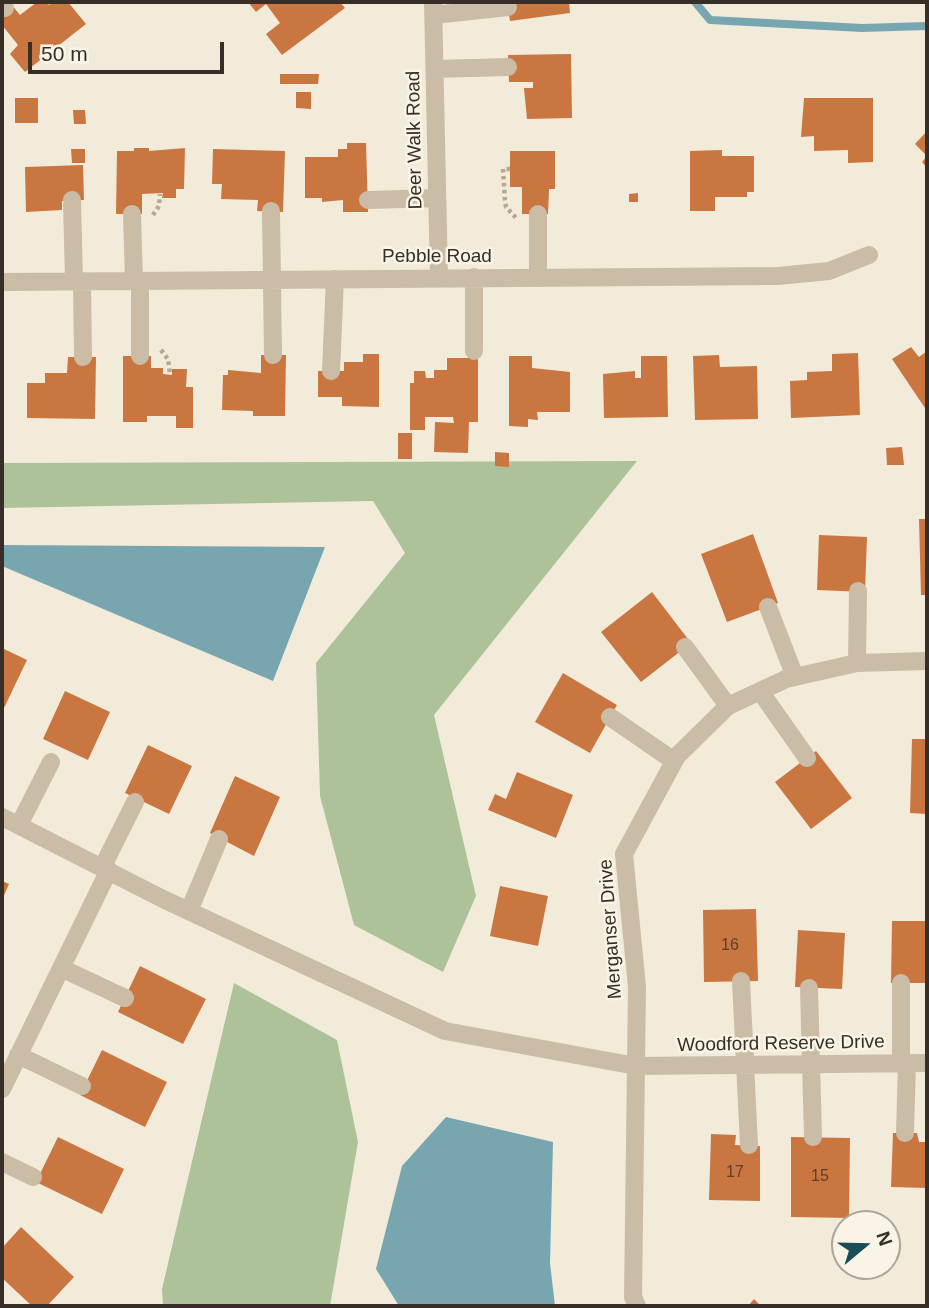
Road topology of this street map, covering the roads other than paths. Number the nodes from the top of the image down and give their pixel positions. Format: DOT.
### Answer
graph roads {
  1 [pos="508,7"];
  2 [pos="433,8"];
  3 [pos="508,67"];
  4 [pos="435,69"];
  5 [pos="437,198"];
  6 [pos="72,200"];
  7 [pos="368,200"];
  8 [pos="271,211"];
  9 [pos="132,214"];
  10 [pos="538,219"];
  11 [pos="869,255"];
  12 [pos="439,277"];
  13 [pos="474,277"];
  14 [pos="538,277"];
  15 [pos="273,279"];
  16 [pos="335,279"];
  17 [pos="78,281"];
  18 [pos="137,281"];
  19 [pos="2,282"];
  20 [pos="474,351"];
  21 [pos="273,355"];
  22 [pos="140,356"];
  23 [pos="83,357"];
  24 [pos="331,371"];
  25 [pos="858,592"];
  26 [pos="768,607"];
  27 [pos="685,647"];
  28 [pos="927,661"];
  29 [pos="858,663"];
  30 [pos="795,677"];
  31 [pos="760,691"];
  32 [pos="728,706"];
  33 [pos="610,717"];
  34 [pos="807,758"];
  35 [pos="674,761"];
  36 [pos="51,762"];
  37 [pos="135,802"];
  38 [pos="8,824"];
  39 [pos="219,839"];
  40 [pos="106,868"];
  41 [pos="189,911"];
  42 [pos="61,968"];
  43 [pos="741,981"];
  44 [pos="901,983"];
  45 [pos="809,988"];
  46 [pos="125,998"];
  47 [pos="18,1055"];
  48 [pos="904,1063"];
  49 [pos="927,1063"];
  50 [pos="812,1064"];
  51 [pos="743,1065"];
  52 [pos="636,1066"];
  53 [pos="82,1086"];
  54 [pos="2,1089"];
  55 [pos="905,1133"];
  56 [pos="813,1137"];
  57 [pos="749,1145"];
  58 [pos="2,1162"];
  59 [pos="33,1177"];
  60 [pos="637,1306"];
  1 -- 2 [label="street"];
  2 -- 4 [label="street, Deer Walk Road"];
  3 -- 4 [label="street"];
  4 -- 5 [label="street, Deer Walk Road"];
  5 -- 7 [label="street"];
  5 -- 12 [label="street, Deer Walk Road"];
  6 -- 17 [label="street"];
  8 -- 15 [label="street"];
  9 -- 18 [label="street"];
  10 -- 14 [label="street"];
  11 -- 14 [label="street, Pebble Road"];
  12 -- 13 [label="street, Pebble Road"];
  12 -- 16 [label="street, Pebble Road"];
  13 -- 14 [label="street, Pebble Road"];
  13 -- 20 [label="street"];
  15 -- 16 [label="street, Pebble Road"];
  15 -- 18 [label="street, Pebble Road"];
  15 -- 21 [label="street"];
  16 -- 24 [label="street"];
  17 -- 18 [label="street, Pebble Road"];
  17 -- 19 [label="street, Pebble Road"];
  17 -- 23 [label="street"];
  18 -- 22 [label="street"];
  25 -- 29 [label="street"];
  26 -- 30 [label="street"];
  27 -- 32 [label="street"];
  28 -- 29 [label="street, Merganser Drive"];
  29 -- 30 [label="street, Merganser Drive"];
  30 -- 31 [label="street, Merganser Drive"];
  31 -- 32 [label="street, Merganser Drive"];
  31 -- 34 [label="street"];
  32 -- 35 [label="street, Merganser Drive"];
  33 -- 35 [label="street"];
  35 -- 52 [label="street, Merganser Drive"];
  36 -- 38 [label="street"];
  37 -- 40 [label="street"];
  38 -- 40 [label="street, Woodford Reserve Drive"];
  39 -- 41 [label="street"];
  40 -- 41 [label="street, Woodford Reserve Drive"];
  40 -- 42 [label="street"];
  41 -- 52 [label="street, Woodford Reserve Drive"];
  42 -- 46 [label="street"];
  42 -- 47 [label="street"];
  43 -- 51 [label="street"];
  44 -- 48 [label="street"];
  45 -- 50 [label="street"];
  47 -- 53 [label="street"];
  47 -- 54 [label="street"];
  48 -- 49 [label="street, Woodford Reserve Drive"];
  48 -- 50 [label="street, Woodford Reserve Drive"];
  48 -- 55 [label="street"];
  50 -- 51 [label="street, Woodford Reserve Drive"];
  50 -- 56 [label="street"];
  51 -- 52 [label="street, Woodford Reserve Drive"];
  51 -- 57 [label="street"];
  52 -- 60 [label="street, Merganser Drive"];
  58 -- 59 [label="street"];
}
